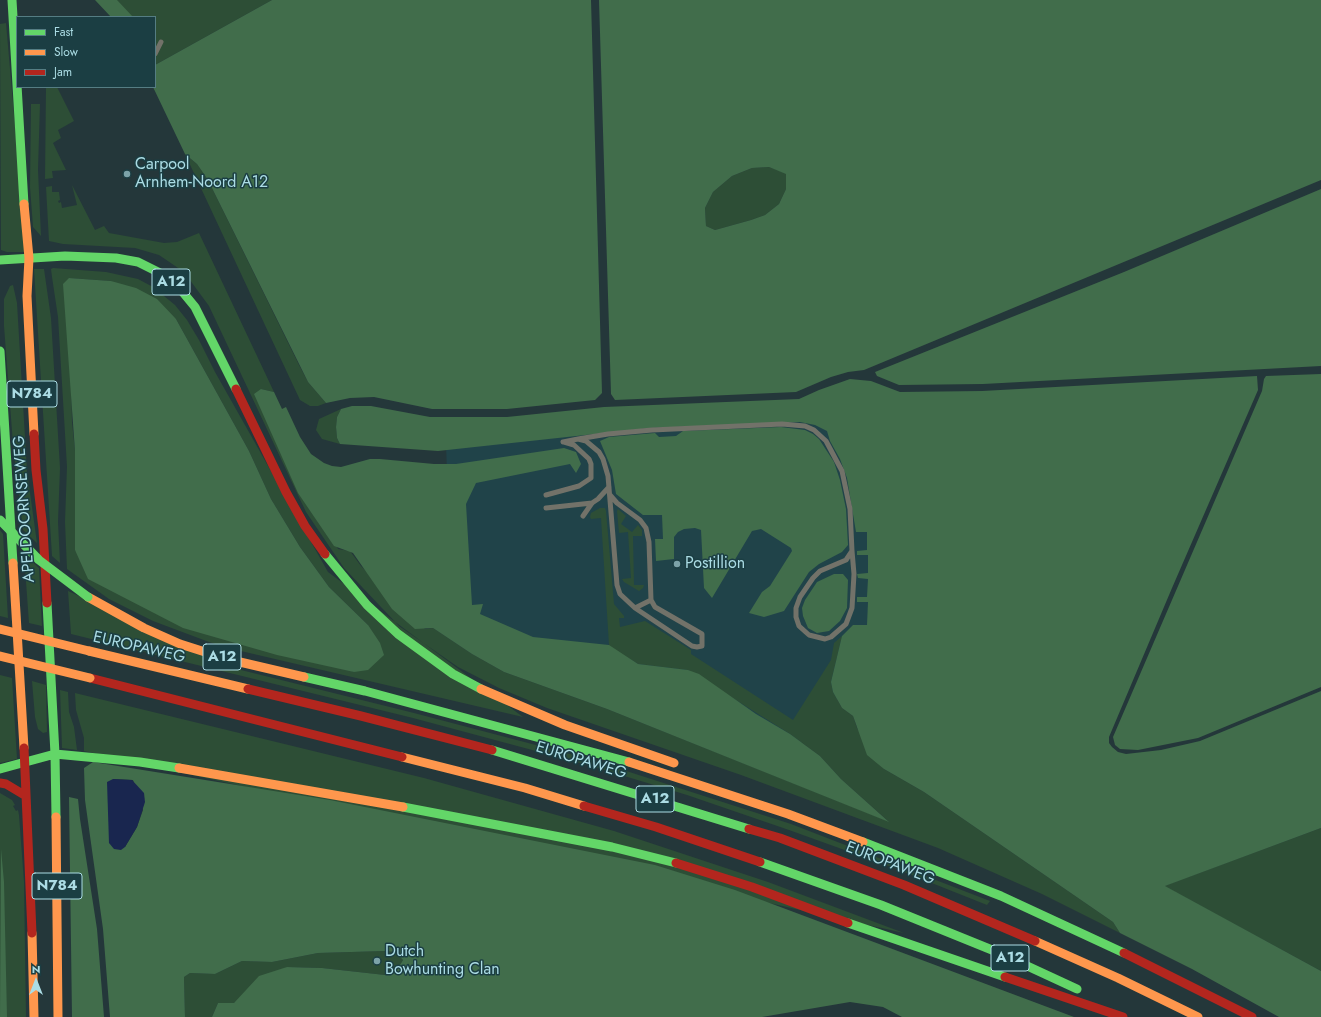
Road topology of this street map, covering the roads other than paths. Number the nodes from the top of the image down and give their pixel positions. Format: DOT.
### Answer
graph roads {
  1 [pos="12,4"];
  2 [pos="0,9"];
  3 [pos="161,42"];
  4 [pos="156,52"];
  5 [pos="16,72"];
  6 [pos="17,88"];
  7 [pos="29,258"];
  8 [pos="0,260"];
  9 [pos="0,351"];
  10 [pos="578,439"];
  11 [pos="609,487"];
  12 [pos="546,495"];
  13 [pos="610,495"];
  14 [pos="592,503"];
  15 [pos="546,508"];
  16 [pos="583,516"];
  17 [pos="0,520"];
  18 [pos="852,551"];
  19 [pos="651,600"];
  20 [pos="635,608"];
  21 [pos="0,629"];
  22 [pos="0,656"];
  23 [pos="56,754"];
  24 [pos="25,764"];
  25 [pos="685,766"];
  26 [pos="0,769"];
  27 [pos="0,783"];
  28 [pos="743,789"];
  29 [pos="26,796"];
  30 [pos="788,814"];
  31 [pos="1126,1015"];
  32 [pos="34,1017"];
  33 [pos="58,1017"];
  34 [pos="1198,1017"];
  35 [pos="1252,1017"];
  1 -- 2 [label="main road"];
  1 -- 5 [label="main road, APELDOORNSEWEG / N784"];
  3 -- 4 [label="lane"];
  6 -- 7 [label="main road, APELDOORNSEWEG / N784"];
  7 -- 8 [label="main road"];
  7 -- 23 [label="main road, APELDOORNSEWEG / N784"];
  7 -- 25 [label="main road, A12"];
  9 -- 24 [label="main road, APELDOORNSEWEG / N784"];
  10 -- 11 [label="lane"];
  10 -- 12 [label="lane"];
  10 -- 18 [label="lane"];
  11 -- 13 [label="lane"];
  11 -- 14 [label="lane"];
  13 -- 19 [label="lane"];
  13 -- 20 [label="lane"];
  14 -- 15 [label="lane"];
  14 -- 16 [label="lane"];
  17 -- 30 [label="main road, A12, bridge"];
  18 -- 18 [label="lane"];
  19 -- 20 [label="lane"];
  19 -- 20 [label="lane"];
  21 -- 34 [label="main road, EUROPAWEG / A12, bridge"];
  22 -- 31 [label="main road, A12, bridge"];
  23 -- 24 [label="main road"];
  23 -- 31 [label="main road, A12"];
  23 -- 33 [label="main road, APELDOORNSEWEG / N784"];
  24 -- 26 [label="main road"];
  24 -- 29 [label="main road, APELDOORNSEWEG / N784"];
  27 -- 29 [label="main road"];
  28 -- 30 [label="main road, A12"];
  29 -- 32 [label="main road, APELDOORNSEWEG / N784"];
  30 -- 35 [label="main road, A12"];
}
